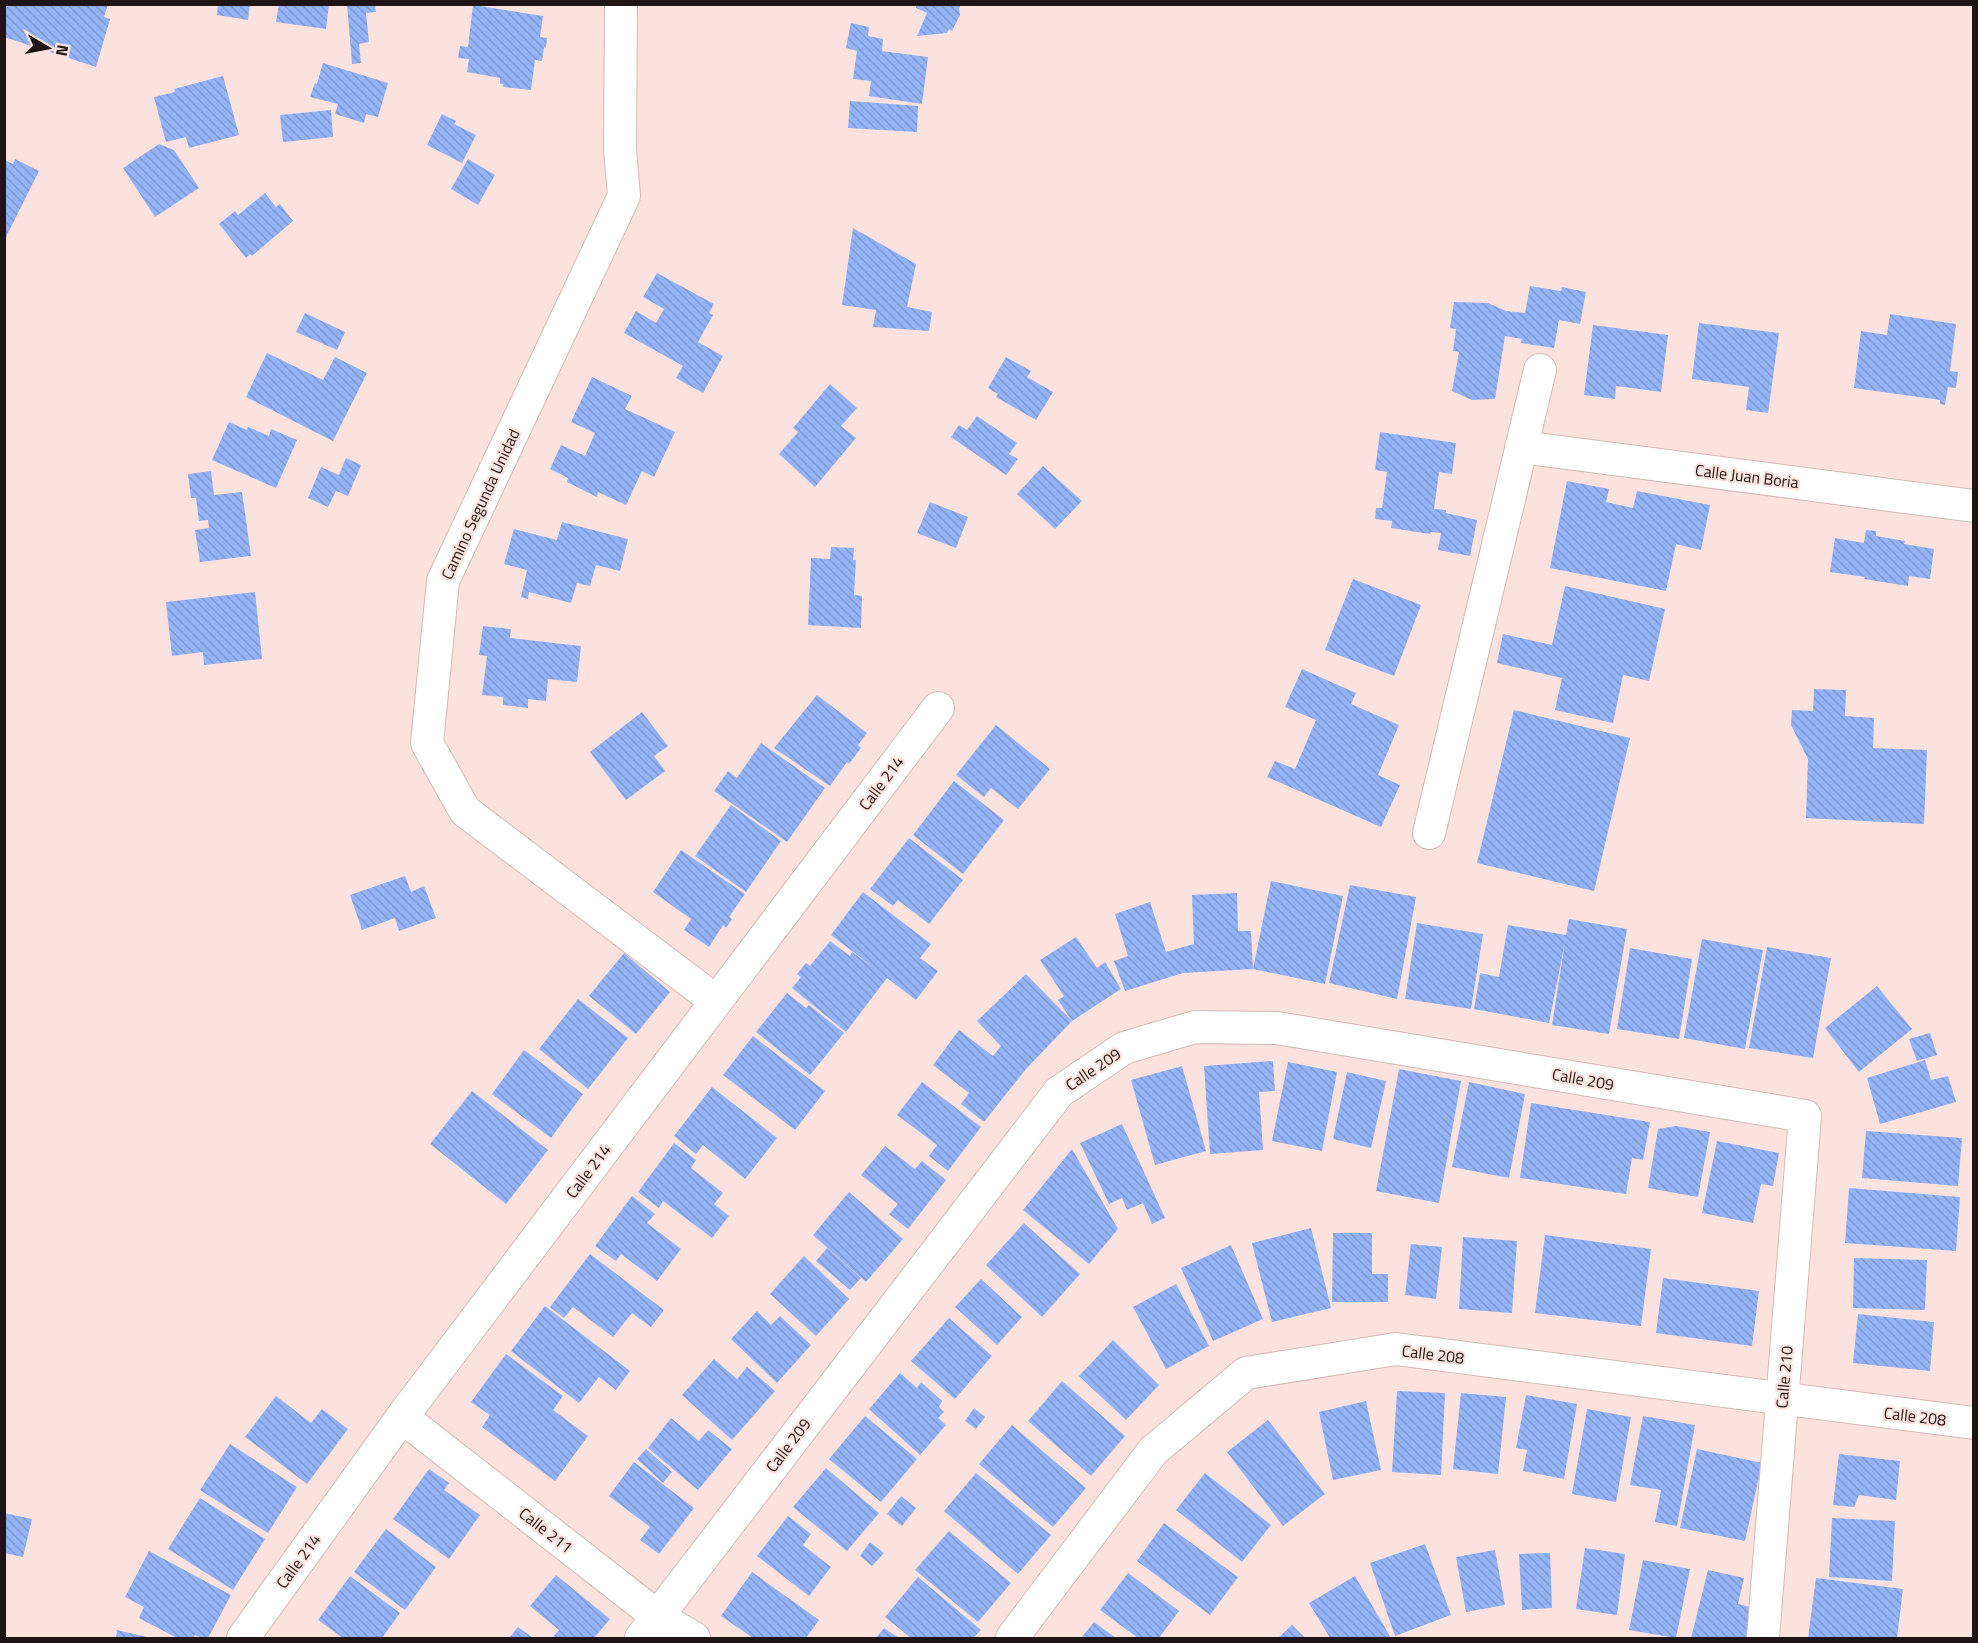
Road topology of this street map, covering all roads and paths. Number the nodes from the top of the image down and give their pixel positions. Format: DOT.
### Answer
graph roads {
  1 [pos="621,4"];
  2 [pos="1540,370"];
  3 [pos="1521,447"];
  4 [pos="1974,506"];
  5 [pos="938,708"];
  6 [pos="1429,833"];
  7 [pos="716,1001"];
  8 [pos="1805,1116"];
  9 [pos="1782,1399"];
  10 [pos="402,1418"];
  11 [pos="1974,1423"];
  12 [pos="649,1627"];
  13 [pos="243,1638"];
  14 [pos="694,1638"];
  15 [pos="1012,1638"];
  16 [pos="1763,1638"];
  1 -- 7 [label="street, Camino Segunda Unidad"];
  2 -- 3 [label="street"];
  3 -- 4 [label="street, Calle Juan Boria"];
  3 -- 6 [label="street"];
  5 -- 7 [label="street, Calle 214"];
  7 -- 10 [label="street, Calle 214"];
  8 -- 9 [label="street, Calle 210"];
  8 -- 12 [label="street, Calle 209"];
  9 -- 11 [label="street, Calle 208"];
  9 -- 15 [label="street, Calle 208"];
  9 -- 16 [label="street, Calle 210"];
  10 -- 12 [label="street, Calle 211"];
  10 -- 13 [label="street, Calle 214"];
  12 -- 14 [label="street, Calle 211"];
}
